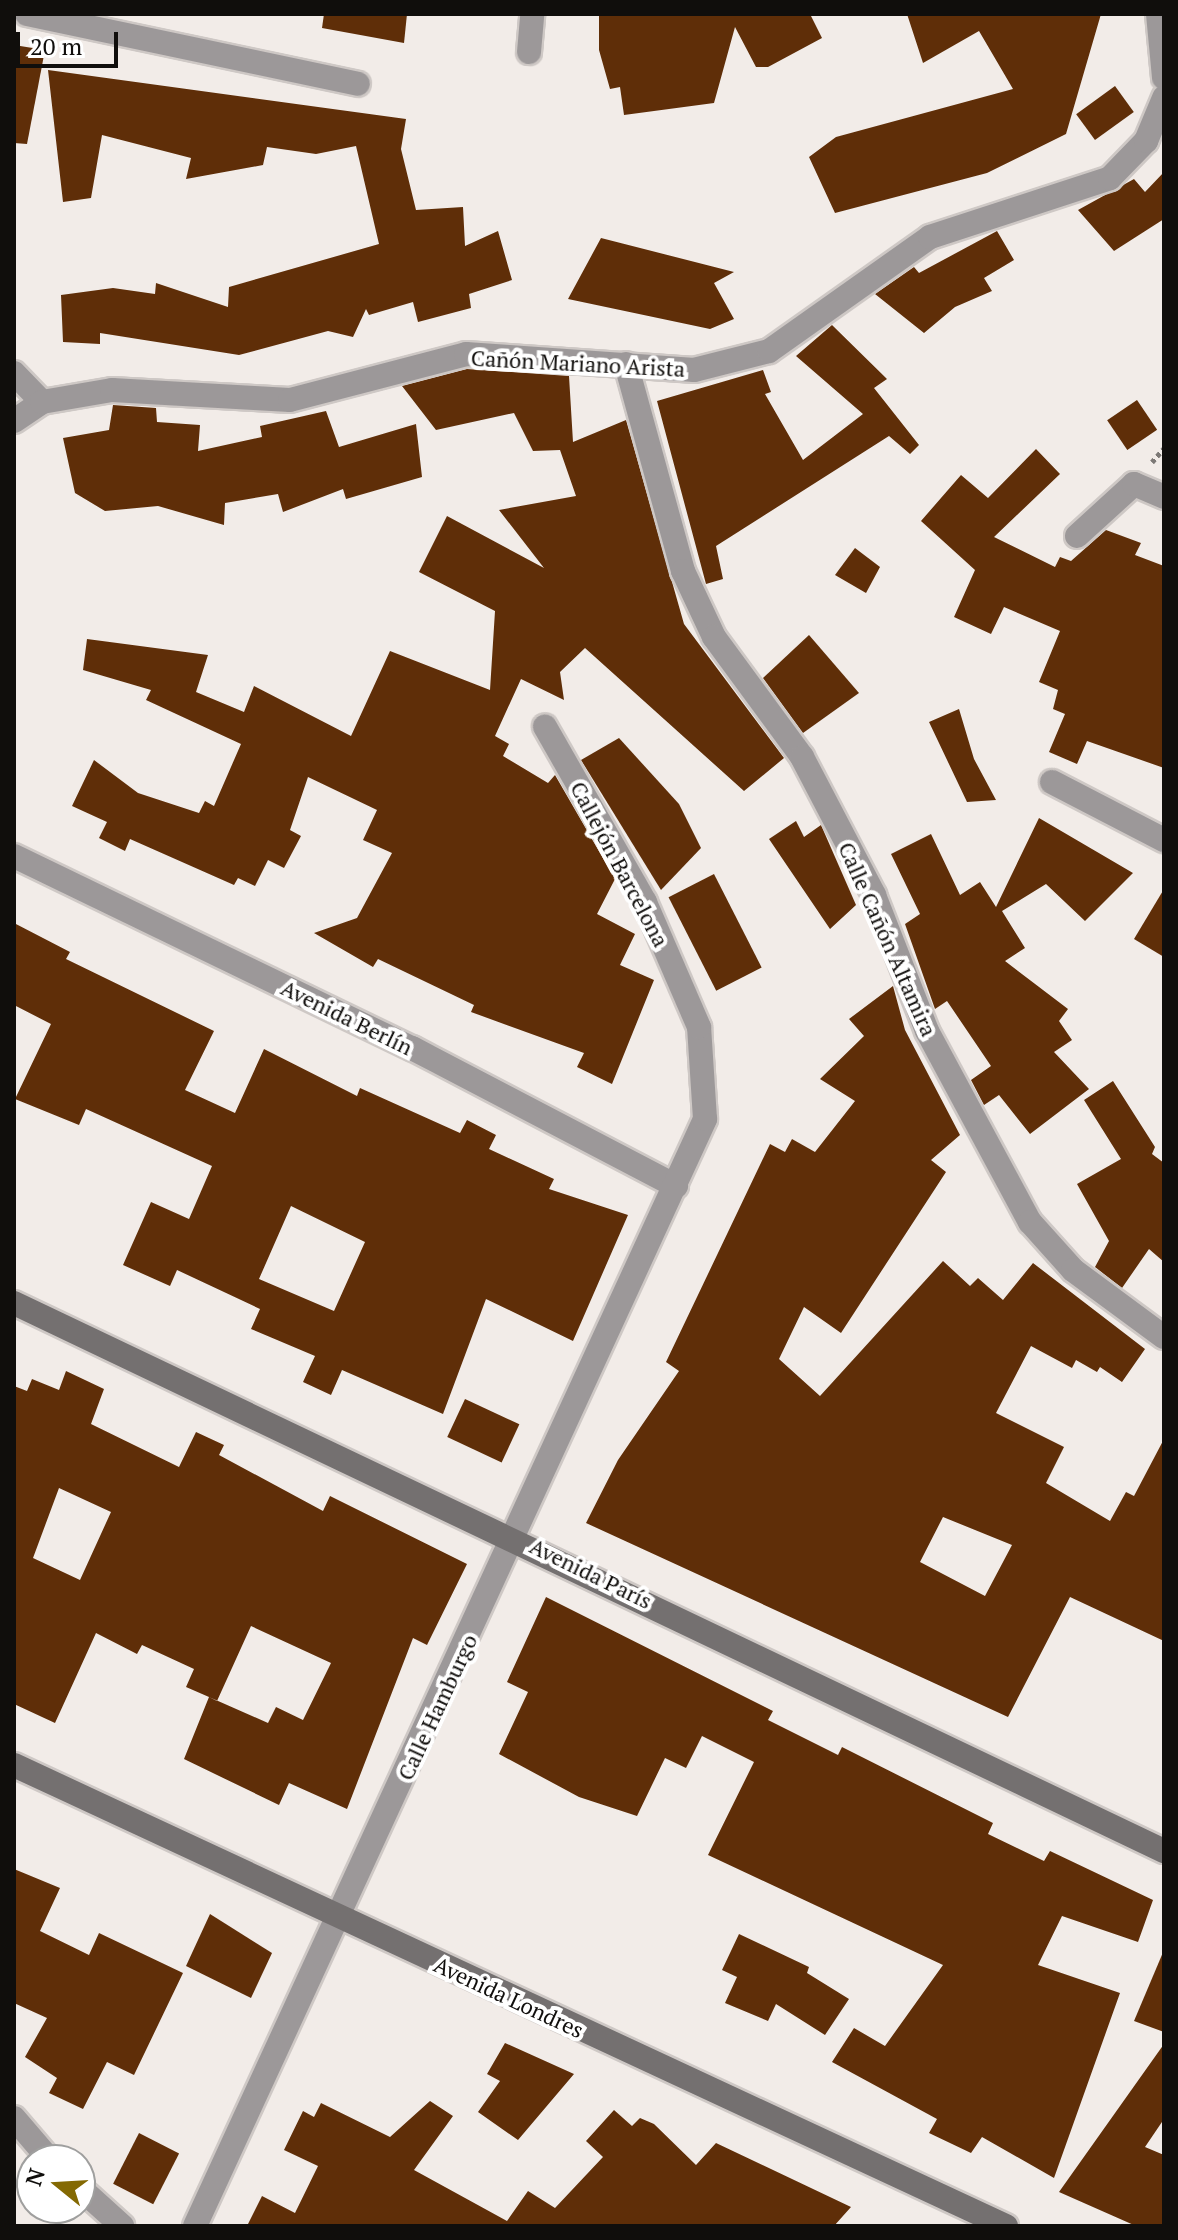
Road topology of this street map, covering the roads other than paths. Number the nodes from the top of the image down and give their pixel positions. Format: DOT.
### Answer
graph roads {
  1 [pos="27,14"];
  2 [pos="532,14"];
  3 [pos="1158,14"];
  4 [pos="529,52"];
  5 [pos="1164,78"];
  6 [pos="358,84"];
  7 [pos="1164,98"];
  8 [pos="626,364"];
  9 [pos="14,373"];
  10 [pos="42,402"];
  11 [pos="14,421"];
  12 [pos="1164,497"];
  13 [pos="1077,536"];
  14 [pos="545,727"];
  15 [pos="1052,782"];
  16 [pos="1164,840"];
  17 [pos="14,856"];
  18 [pos="676,1186"];
  19 [pos="14,1303"];
  20 [pos="1164,1337"];
  21 [pos="517,1537"];
  22 [pos="14,1765"];
  23 [pos="1164,1851"];
  24 [pos="337,1918"];
  25 [pos="14,2118"];
  26 [pos="36,2144"];
  27 [pos="96,2202"];
  28 [pos="122,2226"];
  29 [pos="195,2226"];
  30 [pos="1006,2226"];
  1 -- 6 [label="street"];
  2 -- 4 [label="street"];
  3 -- 5 [label="street"];
  7 -- 8 [label="street, Cañón Mariano Arista"];
  8 -- 10 [label="street, Cañón Mariano Arista"];
  8 -- 20 [label="street, Calle Cañón Altamira"];
  9 -- 10 [label="street"];
  10 -- 11 [label="street"];
  12 -- 13 [label="street"];
  14 -- 18 [label="street, Callejón Barcelona"];
  15 -- 16 [label="street"];
  17 -- 18 [label="street, Avenida Berlín"];
  18 -- 21 [label="street, Calle Hamburgo"];
  19 -- 21 [label="main road, Avenida París"];
  21 -- 23 [label="main road, Avenida París"];
  21 -- 24 [label="street, Calle Hamburgo"];
  22 -- 24 [label="main road, Avenida Londres"];
  24 -- 29 [label="street, Calle Hamburgo"];
  24 -- 30 [label="main road, Avenida Londres"];
  25 -- 26 [label="street"];
  27 -- 28 [label="street"];
}
